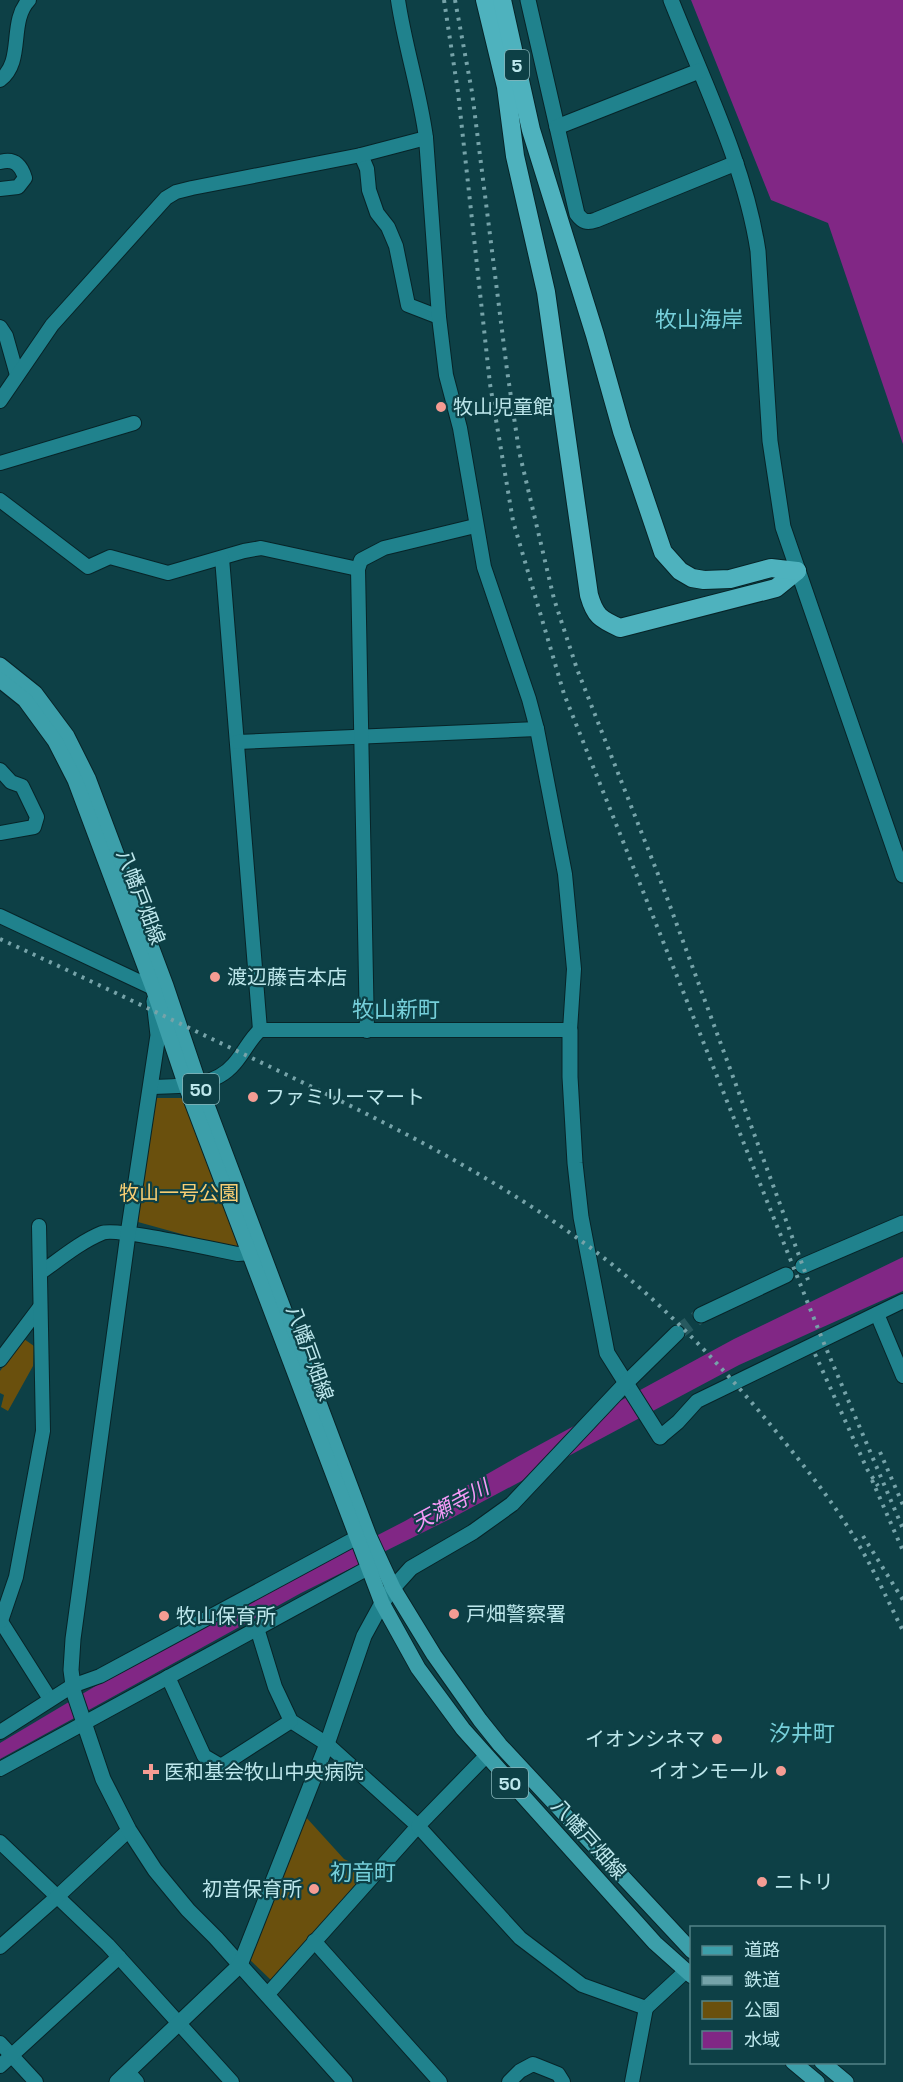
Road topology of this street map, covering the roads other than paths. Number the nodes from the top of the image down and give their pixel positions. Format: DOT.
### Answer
graph roads {
  1 [pos="29,0"];
  2 [pos="398,0"];
  3 [pos="485,0"];
  4 [pos="502,0"];
  5 [pos="528,0"];
  6 [pos="671,0"];
  7 [pos="699,71"];
  8 [pos="0,80"];
  9 [pos="557,127"];
  10 [pos="426,138"];
  11 [pos="361,155"];
  12 [pos="0,162"];
  13 [pos="736,163"];
  14 [pos="0,189"];
  15 [pos="439,317"];
  16 [pos="0,327"];
  17 [pos="17,375"];
  18 [pos="0,401"];
  19 [pos="134,423"];
  20 [pos="0,463"];
  21 [pos="0,500"];
  22 [pos="475,526"];
  23 [pos="222,558"];
  24 [pos="358,569"];
  25 [pos="797,571"];
  26 [pos="0,665"];
  27 [pos="0,680"];
  28 [pos="537,729"];
  29 [pos="360,736"];
  30 [pos="237,741"];
  31 [pos="0,770"];
  32 [pos="0,833"];
  33 [pos="903,875"];
  34 [pos="0,916"];
  35 [pos="153,988"];
  36 [pos="260,1030"];
  37 [pos="570,1030"];
  38 [pos="367,1031"];
  39 [pos="193,1085"];
  40 [pos="150,1087"];
  41 [pos="903,1223"];
  42 [pos="39,1226"];
  43 [pos="128,1234"];
  44 [pos="251,1253"];
  45 [pos="803,1266"];
  46 [pos="40,1273"];
  47 [pos="786,1275"];
  48 [pos="903,1301"];
  49 [pos="40,1307"];
  50 [pos="878,1314"];
  51 [pos="700,1315"];
  52 [pos="677,1333"];
  53 [pos="0,1360"];
  54 [pos="903,1376"];
  55 [pos="629,1388"];
  56 [pos="660,1437"];
  57 [pos="360,1538"];
  58 [pos="370,1563"];
  59 [pos="393,1588"];
  60 [pos="381,1603"];
  61 [pos="1,1620"];
  62 [pos="257,1628"];
  63 [pos="168,1677"];
  64 [pos="73,1689"];
  65 [pos="50,1699"];
  66 [pos="82,1720"];
  67 [pos="291,1721"];
  68 [pos="0,1732"];
  69 [pos="327,1744"];
  70 [pos="486,1756"];
  71 [pos="0,1769"];
  72 [pos="418,1826"];
  73 [pos="129,1830"];
  74 [pos="0,1842"];
  75 [pos="58,1896"];
  76 [pos="314,1941"];
  77 [pos="0,1947"];
  78 [pos="690,1949"];
  79 [pos="119,1957"];
  80 [pos="240,1965"];
  81 [pos="689,1974"];
  82 [pos="267,1995"];
  83 [pos="646,2008"];
  84 [pos="178,2023"];
  85 [pos="0,2043"];
  86 [pos="11,2055"];
  87 [pos="795,2064"];
  88 [pos="824,2064"];
  89 [pos="0,2066"];
  90 [pos="128,2079"];
  91 [pos="36,2082"];
  92 [pos="231,2082"];
  93 [pos="345,2082"];
  94 [pos="440,2082"];
  95 [pos="509,2082"];
  96 [pos="563,2082"];
  97 [pos="632,2082"];
  98 [pos="817,2082"];
  99 [pos="846,2082"];
  1 -- 8 [label="street"];
  2 -- 10 [label="street"];
  3 -- 25 [label="highway, 5"];
  4 -- 25 [label="highway, 5"];
  5 -- 9 [label="street"];
  6 -- 7 [label="street"];
  7 -- 9 [label="street"];
  7 -- 13 [label="street"];
  9 -- 13 [label="street"];
  10 -- 11 [label="street"];
  10 -- 15 [label="street"];
  11 -- 15 [label="street"];
  11 -- 17 [label="street"];
  12 -- 14 [label="street"];
  13 -- 25 [label="street"];
  15 -- 22 [label="street"];
  16 -- 17 [label="street"];
  17 -- 18 [label="street"];
  19 -- 20 [label="street"];
  21 -- 23 [label="street"];
  22 -- 24 [label="street"];
  22 -- 28 [label="street"];
  23 -- 24 [label="street"];
  23 -- 30 [label="street"];
  24 -- 29 [label="street"];
  25 -- 33 [label="street"];
  26 -- 39 [label="main road, 八幡戸畑線 / 50"];
  27 -- 35 [label="main road, 八幡戸畑線 / 50"];
  28 -- 29 [label="street"];
  28 -- 37 [label="street"];
  29 -- 30 [label="street"];
  29 -- 38 [label="street"];
  30 -- 36 [label="street"];
  31 -- 32 [label="street"];
  34 -- 35 [label="street"];
  35 -- 39 [label="main road, 八幡戸畑線 / 50"];
  35 -- 40 [label="street"];
  36 -- 38 [label="street"];
  36 -- 39 [label="street"];
  37 -- 38 [label="street"];
  37 -- 55 [label="street"];
  39 -- 40 [label="street"];
  39 -- 44 [label="main road, 八幡戸畑線 / 50"];
  39 -- 57 [label="main road, 八幡戸畑線 / 50"];
  40 -- 43 [label="street"];
  41 -- 45 [label="street"];
  42 -- 46 [label="street"];
  43 -- 44 [label="street"];
  43 -- 46 [label="street"];
  43 -- 64 [label="street"];
  44 -- 57 [label="main road, 八幡戸畑線 / 50"];
  46 -- 49 [label="street"];
  47 -- 51 [label="street"];
  48 -- 50 [label="street"];
  49 -- 53 [label="street"];
  49 -- 61 [label="street"];
  50 -- 54 [label="street"];
  50 -- 56 [label="street"];
  52 -- 55 [label="street"];
  55 -- 56 [label="street"];
  55 -- 59 [label="street"];
  57 -- 58 [label="main road, 八幡戸畑線 / 50"];
  57 -- 64 [label="street"];
  58 -- 59 [label="main road, 八幡戸畑線 / 50"];
  58 -- 60 [label="main road, 八幡戸畑線 / 50"];
  58 -- 62 [label="street"];
  59 -- 60 [label="street"];
  59 -- 78 [label="main road, 八幡戸畑線 / 50"];
  60 -- 69 [label="street"];
  60 -- 70 [label="main road, 八幡戸畑線 / 50"];
  61 -- 65 [label="street"];
  62 -- 63 [label="street"];
  62 -- 67 [label="street"];
  63 -- 66 [label="street"];
  63 -- 67 [label="street"];
  64 -- 65 [label="street"];
  64 -- 66 [label="street"];
  65 -- 68 [label="street"];
  66 -- 71 [label="street"];
  66 -- 73 [label="street"];
  67 -- 69 [label="street"];
  69 -- 72 [label="street"];
  69 -- 80 [label="street"];
  70 -- 72 [label="street"];
  70 -- 81 [label="main road, 八幡戸畑線 / 50"];
  72 -- 76 [label="street"];
  72 -- 83 [label="street"];
  73 -- 75 [label="street"];
  73 -- 80 [label="street"];
  74 -- 75 [label="street"];
  75 -- 77 [label="street"];
  75 -- 79 [label="street"];
  76 -- 82 [label="street"];
  76 -- 94 [label="street"];
  79 -- 84 [label="street"];
  79 -- 86 [label="street"];
  80 -- 82 [label="street"];
  80 -- 84 [label="street"];
  81 -- 83 [label="street"];
  82 -- 93 [label="street"];
  83 -- 97 [label="street"];
  84 -- 90 [label="street"];
  84 -- 92 [label="street"];
  85 -- 86 [label="street"];
  86 -- 89 [label="street"];
  86 -- 91 [label="street"];
  87 -- 98 [label="main road"];
  88 -- 99 [label="main road"];
  95 -- 96 [label="street"];
}
